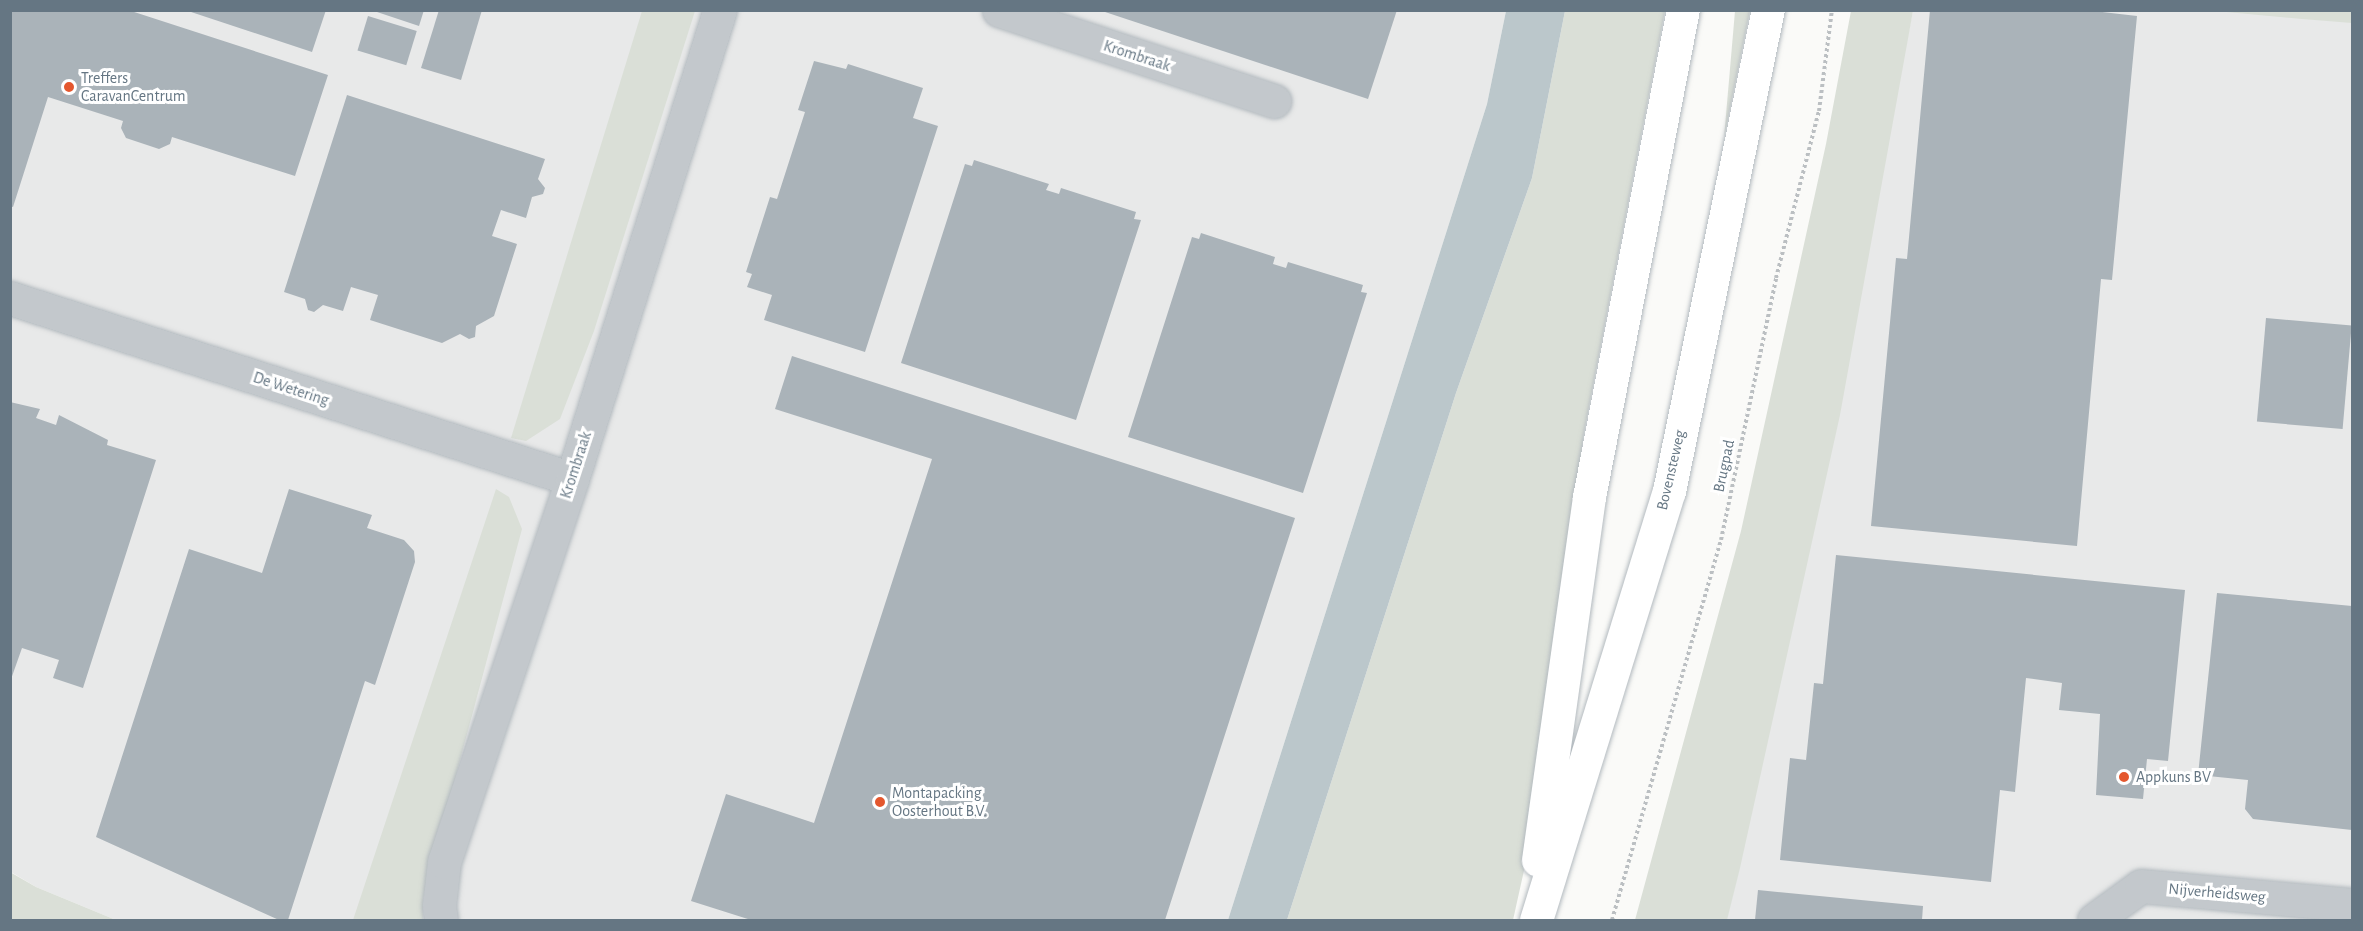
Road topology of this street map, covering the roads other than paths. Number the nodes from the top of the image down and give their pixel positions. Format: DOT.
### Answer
graph roads {
  1 [pos="720,10"];
  2 [pos="999,10"];
  3 [pos="1683,10"];
  4 [pos="1768,10"];
  5 [pos="1274,101"];
  6 [pos="10,298"];
  7 [pos="572,479"];
  8 [pos="2352,905"];
  9 [pos="441,921"];
  10 [pos="1530,921"];
  11 [pos="1536,921"];
  12 [pos="2094,921"];
  1 -- 7 [label="street, Krombraak"];
  2 -- 5 [label="street, Krombraak"];
  3 -- 10 [label="main road"];
  4 -- 11 [label="main road, Bovensteweg"];
  6 -- 7 [label="street, De Wetering"];
  7 -- 9 [label="street, Krombraak"];
  8 -- 12 [label="street, Nijverheidsweg"];
}
